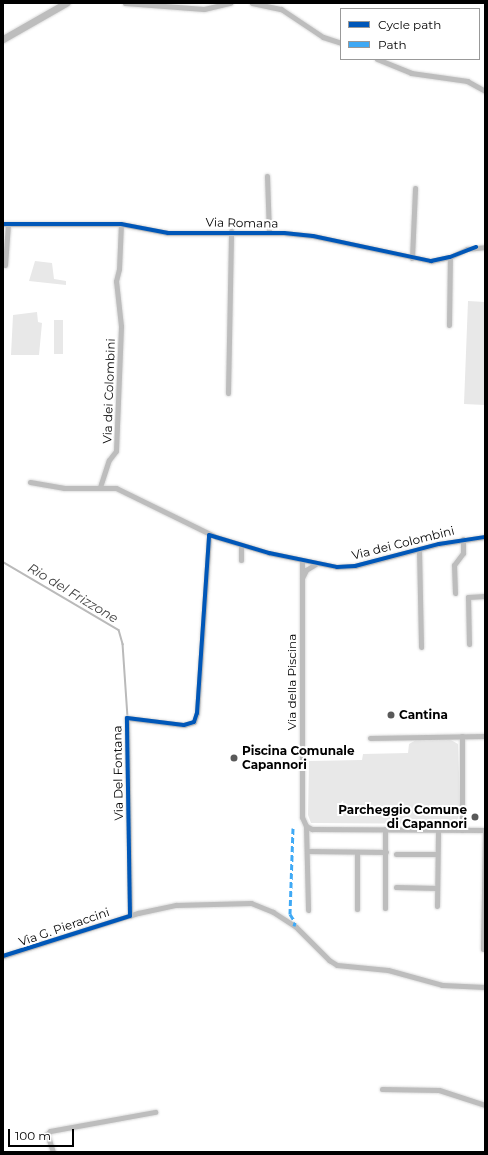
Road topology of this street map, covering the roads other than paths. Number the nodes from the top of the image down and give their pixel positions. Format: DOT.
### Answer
graph roads {
  1 [pos="66,3"];
  2 [pos="125,3"];
  3 [pos="230,3"];
  4 [pos="252,3"];
  5 [pos="281,3"];
  6 [pos="281,9"];
  7 [pos="3,39"];
  8 [pos="340,43"];
  9 [pos="379,60"];
  10 [pos="485,91"];
  11 [pos="267,176"];
  12 [pos="416,188"];
  13 [pos="5,224"];
  14 [pos="121,224"];
  15 [pos="231,231"];
  16 [pos="268,232"];
  17 [pos="5,235"];
  18 [pos="485,247"];
  19 [pos="450,257"];
  20 [pos="412,258"];
  21 [pos="5,265"];
  22 [pos="449,325"];
  23 [pos="228,394"];
  24 [pos="30,482"];
  25 [pos="100,487"];
  26 [pos="209,535"];
  27 [pos="485,536"];
  28 [pos="464,539"];
  29 [pos="242,545"];
  30 [pos="419,549"];
  31 [pos="241,560"];
  32 [pos="302,560"];
  33 [pos="318,563"];
  34 [pos="301,583"];
  35 [pos="455,593"];
  36 [pos="485,596"];
  37 [pos="469,644"];
  38 [pos="421,647"];
  39 [pos="462,736"];
  40 [pos="485,736"];
  41 [pos="370,738"];
  42 [pos="306,826"];
  43 [pos="385,829"];
  44 [pos="438,830"];
  45 [pos="462,830"];
  46 [pos="485,830"];
  47 [pos="307,852"];
  48 [pos="357,852"];
  49 [pos="386,852"];
  50 [pos="396,854"];
  51 [pos="437,854"];
  52 [pos="396,887"];
  53 [pos="437,888"];
  54 [pos="437,906"];
  55 [pos="385,908"];
  56 [pos="357,909"];
  57 [pos="308,910"];
  58 [pos="130,916"];
  59 [pos="483,949"];
  60 [pos="3,956"];
  61 [pos="485,987"];
  62 [pos="382,1089"];
  63 [pos="485,1106"];
  64 [pos="155,1112"];
  65 [pos="53,1152"];
  1 -- 7 [label="main road"];
  2 -- 3 [label="street"];
  4 -- 6 [label="street"];
  5 -- 6 [label="street"];
  6 -- 8 [label="street"];
  9 -- 10 [label="street"];
  11 -- 16 [label="street"];
  12 -- 20 [label="street"];
  13 -- 14 [label="street, Via Romana"];
  13 -- 17 [label="street"];
  14 -- 15 [label="street, Via Romana"];
  14 -- 25 [label="street, Via dei Colombini"];
  15 -- 16 [label="street, Via Romana"];
  15 -- 23 [label="street"];
  16 -- 20 [label="street, Via Romana"];
  17 -- 21 [label="street"];
  18 -- 19 [label="street, Via Romana"];
  19 -- 20 [label="street, Via Romana"];
  19 -- 22 [label="street"];
  24 -- 25 [label="street"];
  25 -- 26 [label="street, Via dei Colombini"];
  26 -- 29 [label="street, Via dei Colombini"];
  26 -- 58 [label="street, Via Del Fontana"];
  27 -- 28 [label="street, Via dei Colombini"];
  28 -- 30 [label="street, Via dei Colombini"];
  28 -- 35 [label="street"];
  29 -- 31 [label="street"];
  29 -- 32 [label="street, Via dei Colombini"];
  30 -- 33 [label="street, Via dei Colombini"];
  30 -- 38 [label="street"];
  32 -- 33 [label="street, Via dei Colombini"];
  32 -- 34 [label="street, Via della Piscina"];
  33 -- 34 [label="street"];
  34 -- 42 [label="street, Via della Piscina"];
  36 -- 37 [label="street"];
  39 -- 40 [label="street"];
  39 -- 41 [label="street"];
  39 -- 45 [label="street"];
  42 -- 43 [label="street"];
  42 -- 47 [label="street, Via della Piscina"];
  43 -- 44 [label="street"];
  43 -- 49 [label="street"];
  44 -- 45 [label="street"];
  44 -- 51 [label="street"];
  45 -- 46 [label="street"];
  46 -- 59 [label="street"];
  47 -- 48 [label="street"];
  47 -- 57 [label="street, Via della Piscina"];
  48 -- 49 [label="street"];
  48 -- 56 [label="street"];
  49 -- 55 [label="street"];
  50 -- 51 [label="street"];
  51 -- 53 [label="street"];
  52 -- 53 [label="street"];
  53 -- 54 [label="street"];
  58 -- 60 [label="street, Via G. Pieraccini"];
  58 -- 61 [label="street, Via G. Pieraccini"];
  62 -- 63 [label="street"];
  64 -- 65 [label="street"];
}
